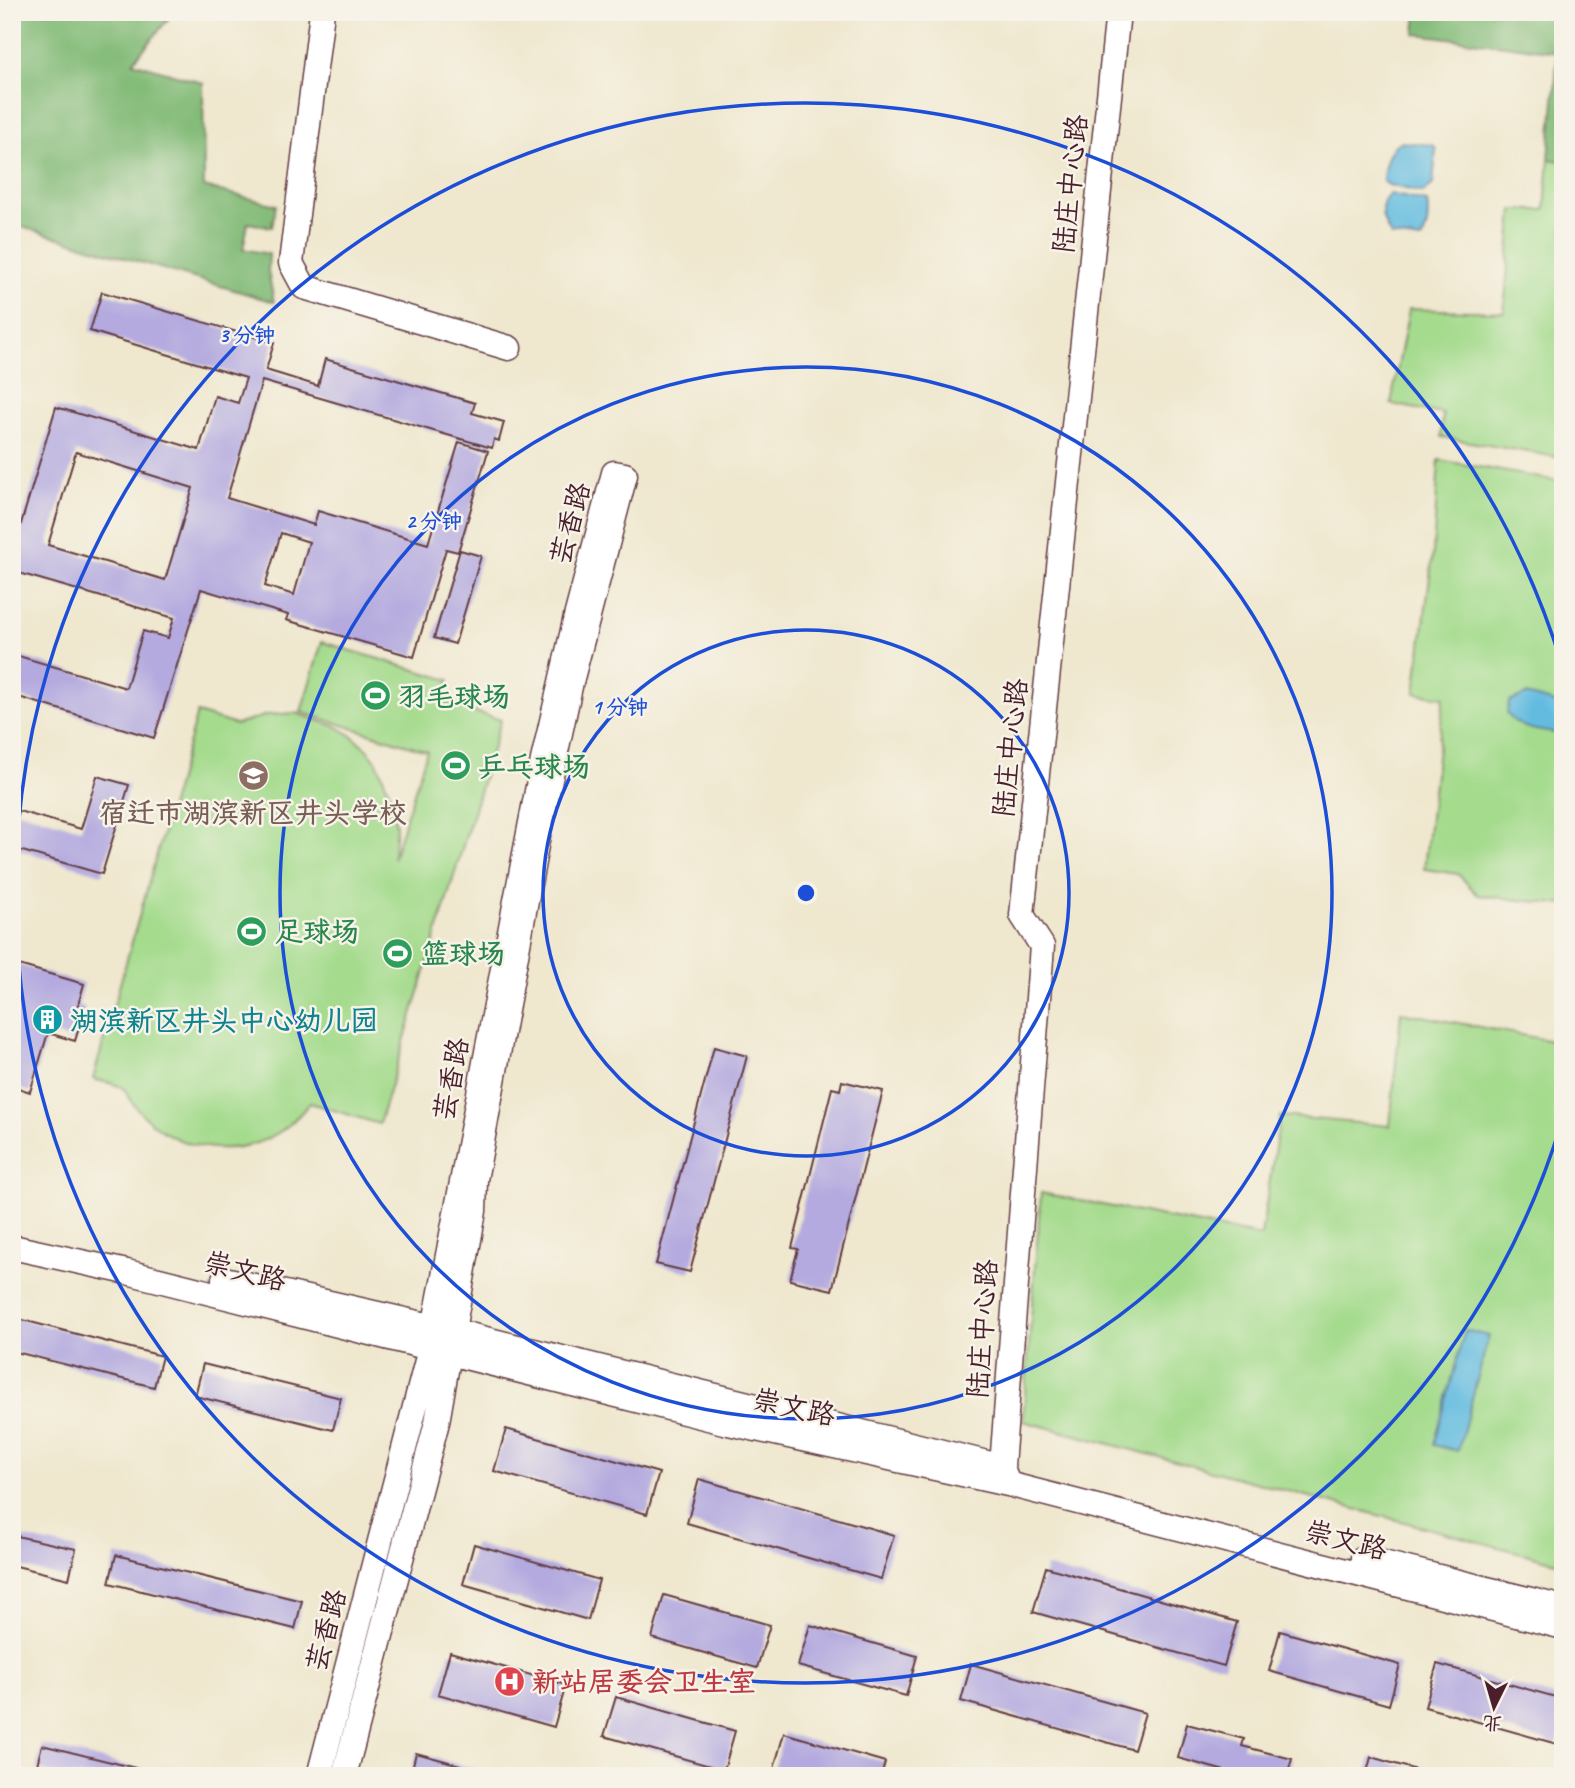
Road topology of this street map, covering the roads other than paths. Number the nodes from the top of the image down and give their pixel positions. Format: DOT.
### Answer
graph roads {
  1 [pos="322,12"];
  2 [pos="1118,12"];
  3 [pos="509,348"];
  4 [pos="12,1231"];
  5 [pos="12,1247"];
  6 [pos="441,1340"];
  7 [pos="1005,1475"];
  8 [pos="1563,1608"];
  9 [pos="1563,1627"];
  10 [pos="319,1776"];
  11 [pos="344,1776"];
  1 -- 3 [label="street"];
  2 -- 7 [label="street, 陆庄中心路"];
  4 -- 6 [label="street, 崇文路"];
  5 -- 6 [label="street, 崇文路"];
  6 -- 6 [label="street, 芸香路"];
  6 -- 7 [label="street, 崇文路"];
  6 -- 10 [label="street, 芸香路"];
  6 -- 11 [label="street, 芸香路"];
  7 -- 8 [label="street, 崇文路"];
  7 -- 9 [label="street, 崇文路"];
}
